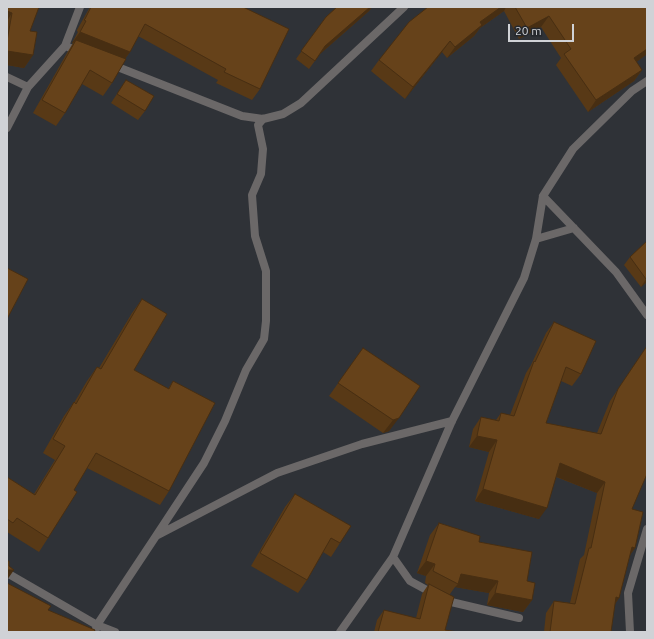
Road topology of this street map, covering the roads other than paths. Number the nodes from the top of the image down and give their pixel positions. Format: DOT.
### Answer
graph roads {
  1 [pos="80,7"];
  2 [pos="404,7"];
  3 [pos="65,46"];
  4 [pos="87,55"];
  5 [pos="102,60"];
  6 [pos="7,77"];
  7 [pos="647,81"];
  8 [pos="28,87"];
  9 [pos="262,119"];
  10 [pos="7,128"];
  11 [pos="543,196"];
  12 [pos="574,228"];
  13 [pos="536,239"];
  14 [pos="647,315"];
  15 [pos="452,421"];
  16 [pos="647,529"];
  17 [pos="156,536"];
  18 [pos="393,557"];
  19 [pos="7,573"];
  20 [pos="519,618"];
  21 [pos="96,628"];
  22 [pos="116,632"];
  23 [pos="340,632"];
  24 [pos="630,632"];
  1 -- 3 [label="street"];
  2 -- 9 [label="street"];
  3 -- 4 [label="street"];
  3 -- 8 [label="street"];
  5 -- 9 [label="street"];
  6 -- 8 [label="street"];
  7 -- 11 [label="street"];
  8 -- 10 [label="street"];
  9 -- 17 [label="street"];
  11 -- 12 [label="street"];
  11 -- 13 [label="street"];
  12 -- 13 [label="street"];
  12 -- 14 [label="street"];
  13 -- 15 [label="street"];
  15 -- 17 [label="street"];
  15 -- 18 [label="street"];
  16 -- 24 [label="street"];
  17 -- 21 [label="street"];
  18 -- 20 [label="street"];
  18 -- 23 [label="street"];
  19 -- 21 [label="street"];
  21 -- 22 [label="street"];
}
